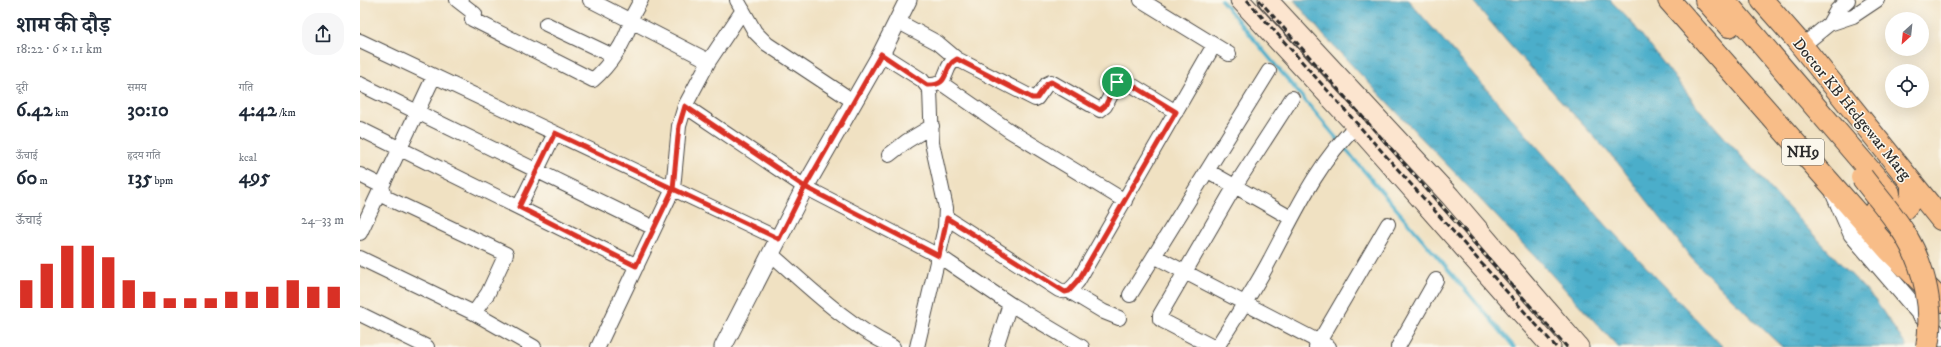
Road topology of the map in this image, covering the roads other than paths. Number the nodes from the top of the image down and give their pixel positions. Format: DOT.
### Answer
graph roads {
  1 [pos="457,0"];
  2 [pos="590,0"];
  3 [pos="641,0"];
  4 [pos="908,0"];
  5 [pos="1141,0"];
  6 [pos="1240,0"];
  7 [pos="1268,0"];
  8 [pos="1669,0"];
  9 [pos="1706,0"];
  10 [pos="1724,0"];
  11 [pos="1762,0"];
  12 [pos="1848,0"];
  13 [pos="1877,0"];
  14 [pos="740,5"];
  15 [pos="631,21"];
  16 [pos="897,22"];
  17 [pos="546,24"];
  18 [pos="1829,24"];
  19 [pos="360,41"];
  20 [pos="1214,45"];
  21 [pos="1802,46"];
  22 [pos="881,54"];
  23 [pos="1229,54"];
  24 [pos="613,56"];
  25 [pos="957,59"];
  26 [pos="709,61"];
  27 [pos="1269,71"];
  28 [pos="434,76"];
  29 [pos="941,83"];
  30 [pos="360,84"];
  31 [pos="927,85"];
  32 [pos="1292,98"];
  33 [pos="853,101"];
  34 [pos="685,106"];
  35 [pos="417,112"];
  36 [pos="1176,112"];
  37 [pos="1773,119"];
  38 [pos="932,126"];
  39 [pos="360,129"];
  40 [pos="555,133"];
  41 [pos="1346,137"];
  42 [pos="400,148"];
  43 [pos="889,155"];
  44 [pos="1208,170"];
  45 [pos="537,171"];
  46 [pos="360,175"];
  47 [pos="1912,182"];
  48 [pos="1831,184"];
  49 [pos="382,186"];
  50 [pos="1235,186"];
  51 [pos="805,187"];
  52 [pos="673,189"];
  53 [pos="1125,201"];
  54 [pos="519,207"];
  55 [pos="364,212"];
  56 [pos="947,218"];
  57 [pos="1292,218"];
  58 [pos="1941,219"];
  59 [pos="1388,224"];
  60 [pos="654,228"];
  61 [pos="360,233"];
  62 [pos="775,247"];
  63 [pos="939,256"];
  64 [pos="1154,256"];
  65 [pos="360,258"];
  66 [pos="636,266"];
  67 [pos="1185,272"];
  68 [pos="1436,280"];
  69 [pos="1069,291"];
  70 [pos="1130,296"];
  71 [pos="1941,298"];
  72 [pos="1941,301"];
  73 [pos="1244,303"];
  74 [pos="1010,304"];
  75 [pos="474,313"];
  76 [pos="360,314"];
  77 [pos="1119,318"];
  78 [pos="1941,338"];
  79 [pos="1322,345"];
  80 [pos="427,347"];
  81 [pos="534,347"];
  82 [pos="598,347"];
  83 [pos="723,347"];
  84 [pos="893,347"];
  85 [pos="916,347"];
  86 [pos="996,347"];
  87 [pos="1082,347"];
  88 [pos="1213,347"];
  89 [pos="1217,347"];
  90 [pos="1398,347"];
  91 [pos="1551,347"];
  92 [pos="1579,347"];
  93 [pos="1927,347"];
  1 -- 24 [label="street"];
  2 -- 15 [label="street"];
  3 -- 15 [label="street"];
  4 -- 16 [label="street"];
  5 -- 20 [label="street"];
  6 -- 41 [label="main road"];
  7 -- 92 [label="main road"];
  8 -- 37 [label="highway, NH9"];
  9 -- 93 [label="highway, bridge"];
  10 -- 71 [label="highway"];
  11 -- 21 [label="highway, Doctor KB Hedgewar Marg"];
  12 -- 18 [label="street"];
  13 -- 18 [label="street"];
  14 -- 26 [label="street"];
  14 -- 33 [label="street"];
  15 -- 24 [label="street"];
  15 -- 26 [label="street"];
  16 -- 22 [label="street"];
  16 -- 25 [label="street"];
  17 -- 24 [label="street"];
  18 -- 21 [label="street"];
  19 -- 28 [label="street"];
  20 -- 23 [label="street"];
  20 -- 36 [label="street"];
  21 -- 47 [label="highway, Doctor KB Hedgewar Marg"];
  22 -- 31 [label="street"];
  22 -- 33 [label="street"];
  25 -- 29 [label="street"];
  25 -- 36 [label="street"];
  26 -- 34 [label="street"];
  27 -- 44 [label="street"];
  28 -- 35 [label="street"];
  28 -- 40 [label="street"];
  29 -- 31 [label="street"];
  29 -- 53 [label="street"];
  30 -- 35 [label="street"];
  31 -- 38 [label="street"];
  32 -- 50 [label="street"];
  33 -- 51 [label="street"];
  34 -- 51 [label="street"];
  34 -- 52 [label="street"];
  35 -- 42 [label="street"];
  35 -- 45 [label="street"];
  36 -- 53 [label="street"];
  37 -- 47 [label="highway"];
  37 -- 48 [label="highway, NH9"];
  38 -- 43 [label="street"];
  38 -- 56 [label="street"];
  39 -- 42 [label="street"];
  40 -- 45 [label="street"];
  40 -- 52 [label="street"];
  41 -- 57 [label="street"];
  41 -- 91 [label="main road"];
  42 -- 49 [label="street"];
  42 -- 54 [label="street"];
  44 -- 50 [label="street"];
  44 -- 64 [label="street"];
  45 -- 54 [label="street"];
  45 -- 60 [label="street"];
  46 -- 49 [label="street"];
  47 -- 58 [label="highway, Doctor KB Hedgewar Marg"];
  48 -- 72 [label="highway, NH9"];
  48 -- 78 [label="street"];
  49 -- 55 [label="street"];
  49 -- 75 [label="street"];
  50 -- 57 [label="street"];
  50 -- 67 [label="street"];
  51 -- 62 [label="street"];
  51 -- 63 [label="street"];
  52 -- 60 [label="street"];
  52 -- 62 [label="street"];
  53 -- 69 [label="street"];
  54 -- 66 [label="street"];
  55 -- 61 [label="street"];
  56 -- 63 [label="street"];
  56 -- 69 [label="street"];
  57 -- 73 [label="street"];
  59 -- 79 [label="street"];
  60 -- 66 [label="street"];
  62 -- 83 [label="street"];
  62 -- 84 [label="street"];
  63 -- 74 [label="street"];
  63 -- 85 [label="street"];
  64 -- 67 [label="street"];
  64 -- 70 [label="street"];
  65 -- 75 [label="street"];
  66 -- 82 [label="street"];
  67 -- 73 [label="street"];
  67 -- 88 [label="street"];
  68 -- 90 [label="street"];
  69 -- 77 [label="street"];
  73 -- 79 [label="street"];
  73 -- 89 [label="street"];
  74 -- 86 [label="street"];
  74 -- 87 [label="street"];
  75 -- 81 [label="street"];
  76 -- 80 [label="street"];
}
